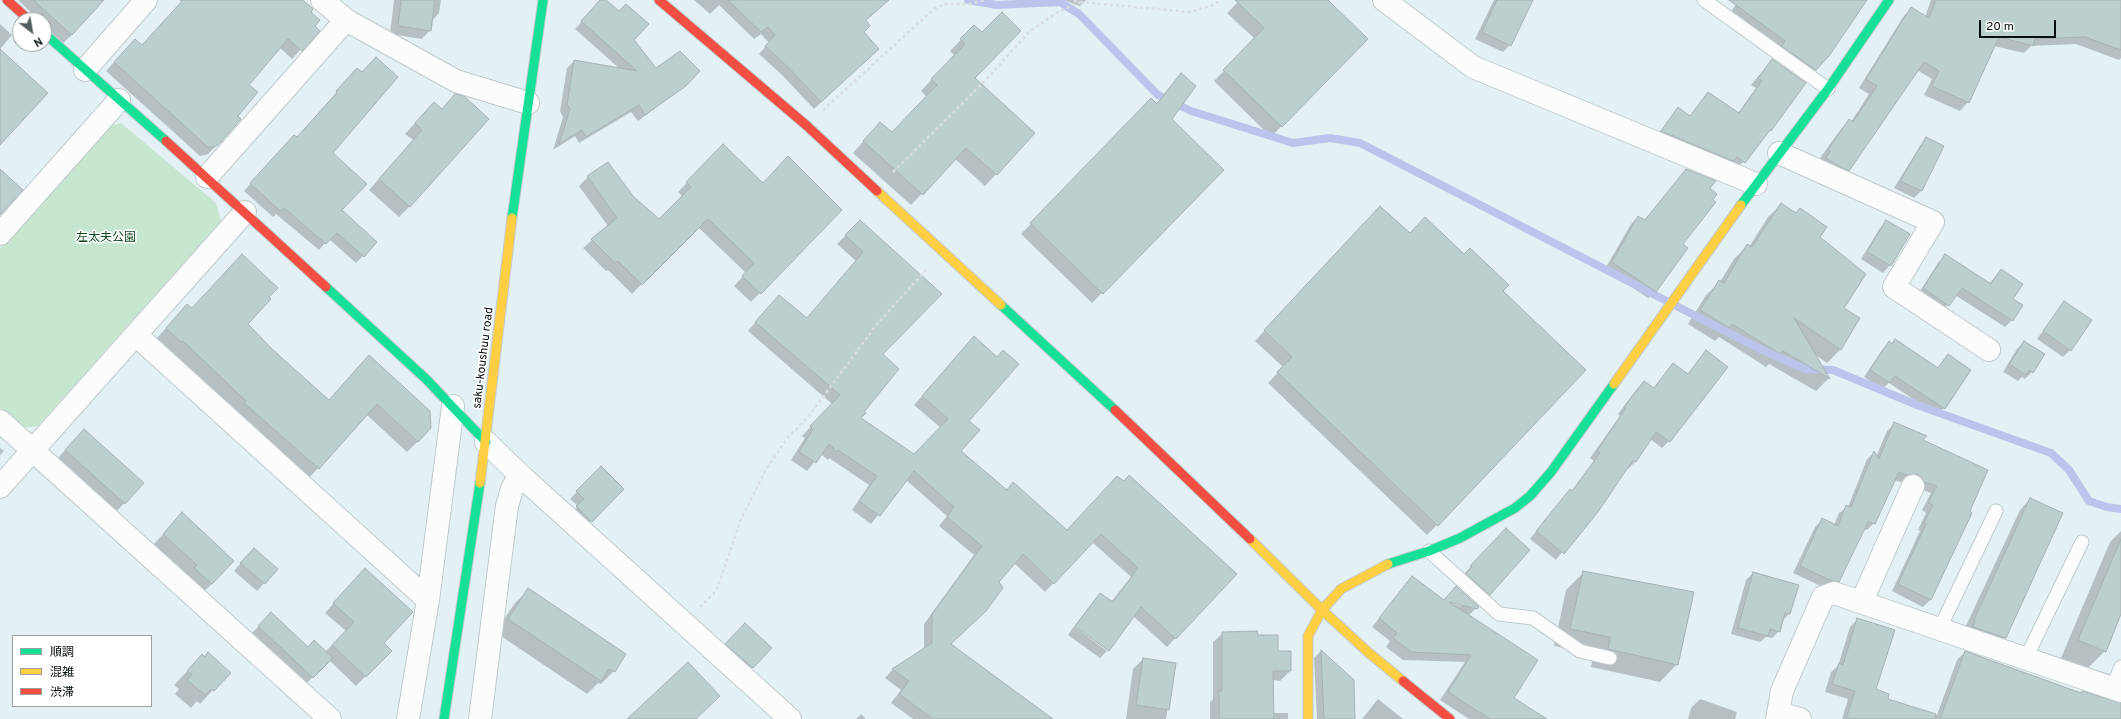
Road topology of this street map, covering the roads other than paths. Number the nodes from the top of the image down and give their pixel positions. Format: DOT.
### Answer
graph roads {
  1 [pos="7,0"];
  2 [pos="146,0"];
  3 [pos="322,0"];
  4 [pos="543,0"];
  5 [pos="659,0"];
  6 [pos="1384,0"];
  7 [pos="1704,0"];
  8 [pos="1889,0"];
  9 [pos="20,12"];
  10 [pos="346,20"];
  11 [pos="52,40"];
  12 [pos="85,70"];
  13 [pos="1828,89"];
  14 [pos="119,100"];
  15 [pos="528,103"];
  16 [pos="1779,153"];
  17 [pos="207,177"];
  18 [pos="1756,184"];
  19 [pos="244,212"];
  20 [pos="0,234"];
  21 [pos="136,335"];
  22 [pos="1989,350"];
  23 [pos="453,406"];
  24 [pos="0,421"];
  25 [pos="486,442"];
  26 [pos="33,452"];
  27 [pos="520,475"];
  28 [pos="1913,486"];
  29 [pos="0,488"];
  30 [pos="1996,511"];
  31 [pos="2082,542"];
  32 [pos="1429,551"];
  33 [pos="428,600"];
  34 [pos="1862,601"];
  35 [pos="1322,610"];
  36 [pos="1940,628"];
  37 [pos="1610,658"];
  38 [pos="2026,658"];
  39 [pos="2121,667"];
  40 [pos="2116,690"];
  41 [pos="1778,716"];
  42 [pos="330,719"];
  43 [pos="408,719"];
  44 [pos="444,719"];
  45 [pos="480,719"];
  46 [pos="790,719"];
  47 [pos="1308,719"];
  48 [pos="1450,719"];
  49 [pos="1800,719"];
  1 -- 9 [label="main road"];
  2 -- 12 [label="street"];
  3 -- 10 [label="street"];
  4 -- 15 [label="main road, saku-koushuu road"];
  5 -- 35 [label="main road"];
  6 -- 18 [label="street"];
  7 -- 13 [label="lane"];
  8 -- 13 [label="main road"];
  10 -- 15 [label="street"];
  10 -- 17 [label="street"];
  11 -- 12 [label="main road"];
  12 -- 14 [label="main road"];
  13 -- 16 [label="main road"];
  14 -- 17 [label="main road"];
  14 -- 20 [label="street"];
  15 -- 25 [label="main road, saku-koushuu road"];
  16 -- 18 [label="main road"];
  16 -- 22 [label="street"];
  17 -- 19 [label="main road"];
  18 -- 32 [label="main road"];
  19 -- 21 [label="street"];
  19 -- 23 [label="main road"];
  21 -- 26 [label="street"];
  21 -- 33 [label="street"];
  23 -- 25 [label="main road"];
  23 -- 33 [label="street"];
  24 -- 26 [label="street"];
  25 -- 27 [label="street"];
  25 -- 44 [label="main road, saku-koushuu road"];
  26 -- 29 [label="street"];
  26 -- 42 [label="street"];
  27 -- 45 [label="street"];
  27 -- 46 [label="street"];
  28 -- 34 [label="street"];
  30 -- 36 [label="lane"];
  31 -- 38 [label="lane"];
  32 -- 35 [label="main road"];
  32 -- 37 [label="lane"];
  33 -- 43 [label="street"];
  34 -- 36 [label="street"];
  34 -- 41 [label="street"];
  35 -- 47 [label="main road"];
  35 -- 48 [label="main road"];
  36 -- 38 [label="street"];
  38 -- 40 [label="street"];
  39 -- 40 [label="lane"];
  41 -- 49 [label="street"];
}
